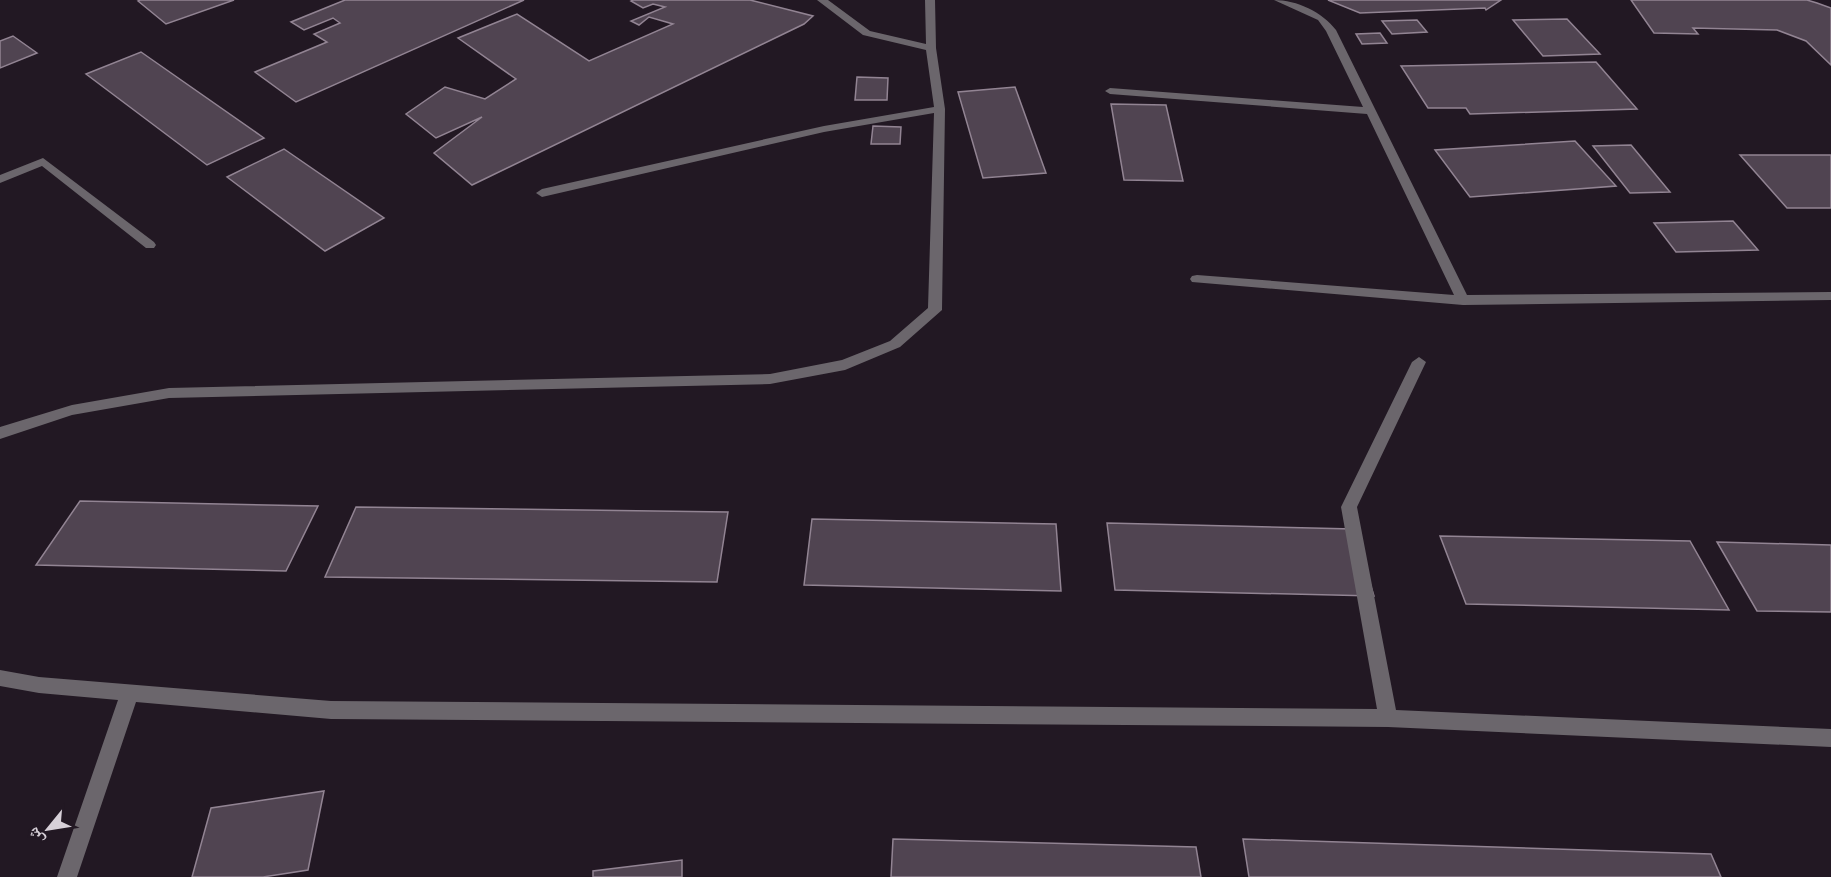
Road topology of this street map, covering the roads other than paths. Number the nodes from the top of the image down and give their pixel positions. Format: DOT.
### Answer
graph roads {
  1 [pos="822,0"];
  2 [pos="930,0"];
  3 [pos="1279,0"];
  4 [pos="932,48"];
  5 [pos="1110,91"];
  6 [pos="940,109"];
  7 [pos="1370,111"];
  8 [pos="0,179"];
  9 [pos="542,193"];
  10 [pos="150,245"];
  11 [pos="1197,279"];
  12 [pos="1831,296"];
  13 [pos="1463,300"];
  14 [pos="1419,362"];
  15 [pos="0,433"];
  16 [pos="0,678"];
  17 [pos="130,693"];
  18 [pos="1388,718"];
  19 [pos="1831,738"];
  20 [pos="68,877"];
  1 -- 4 [label="street"];
  2 -- 4 [label="street"];
  3 -- 7 [label="street"];
  4 -- 6 [label="street"];
  5 -- 7 [label="street"];
  6 -- 9 [label="street"];
  6 -- 15 [label="street"];
  7 -- 13 [label="street"];
  8 -- 10 [label="street"];
  11 -- 13 [label="street"];
  12 -- 13 [label="street"];
  14 -- 18 [label="street"];
  16 -- 17 [label="street"];
  17 -- 18 [label="street"];
  17 -- 20 [label="street"];
  18 -- 19 [label="street"];
}
